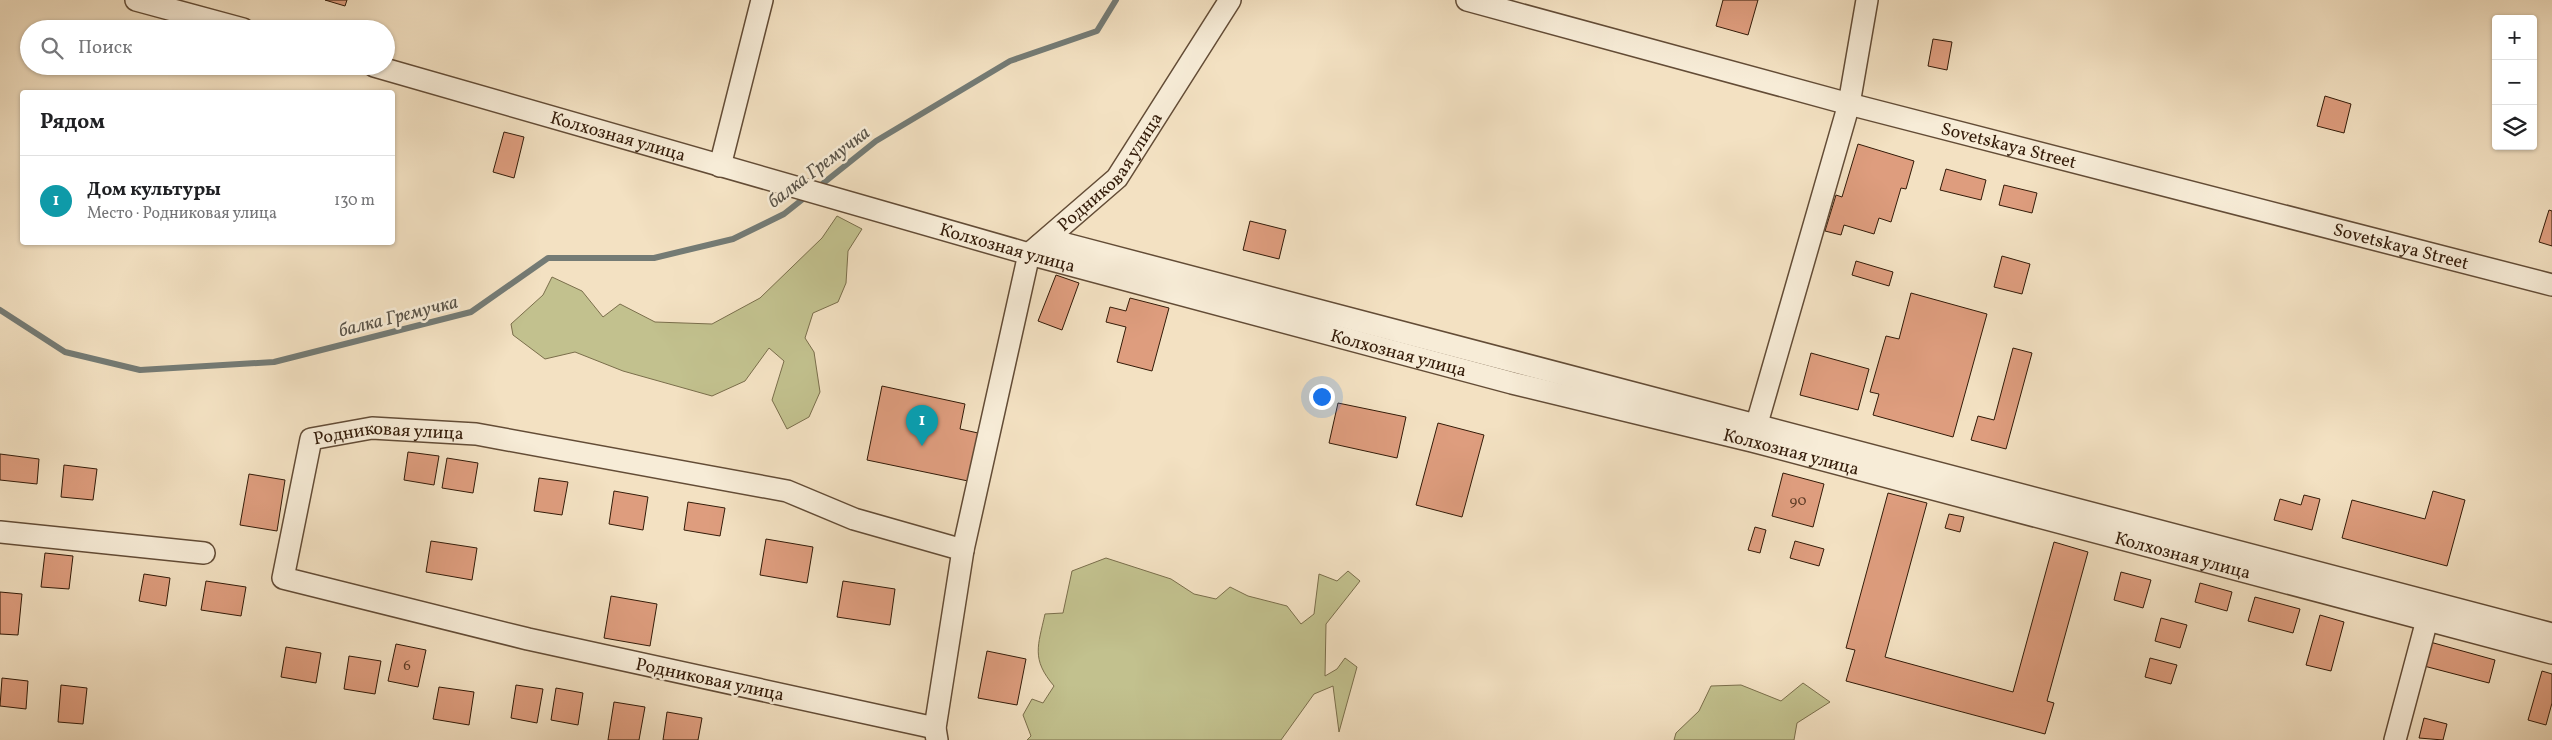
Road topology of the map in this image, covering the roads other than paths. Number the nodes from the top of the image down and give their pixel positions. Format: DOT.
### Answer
graph roads {
  1 [pos="136,0"];
  2 [pos="762,0"];
  3 [pos="1230,0"];
  4 [pos="1466,0"];
  5 [pos="1867,0"];
  6 [pos="210,20"];
  7 [pos="395,72"];
  8 [pos="1849,104"];
  9 [pos="720,166"];
  10 [pos="1034,249"];
  11 [pos="2552,285"];
  12 [pos="1754,433"];
  13 [pos="0,532"];
  14 [pos="963,550"];
  15 [pos="204,553"];
  16 [pos="2427,620"];
  17 [pos="2552,634"];
  18 [pos="2552,653"];
  19 [pos="936,734"];
  20 [pos="2395,740"];
  1 -- 6 [label="street"];
  2 -- 9 [label="street"];
  3 -- 10 [label="street, Родниковая улица"];
  4 -- 8 [label="street, Sovetskaya Street"];
  5 -- 8 [label="street"];
  7 -- 9 [label="street, Колхозная улица"];
  8 -- 11 [label="street, Sovetskaya Street"];
  8 -- 12 [label="street"];
  9 -- 10 [label="street, Колхозная улица"];
  10 -- 12 [label="street, Колхозная улица"];
  10 -- 14 [label="street, Родниковая улица"];
  12 -- 16 [label="street, Колхозная улица"];
  12 -- 17 [label="street, Колхозная улица"];
  13 -- 15 [label="street"];
  14 -- 19 [label="street, Родниковая улица"];
  14 -- 19 [label="street, Родниковая улица"];
  16 -- 18 [label="street, Колхозная улица"];
  16 -- 20 [label="street"];
}
